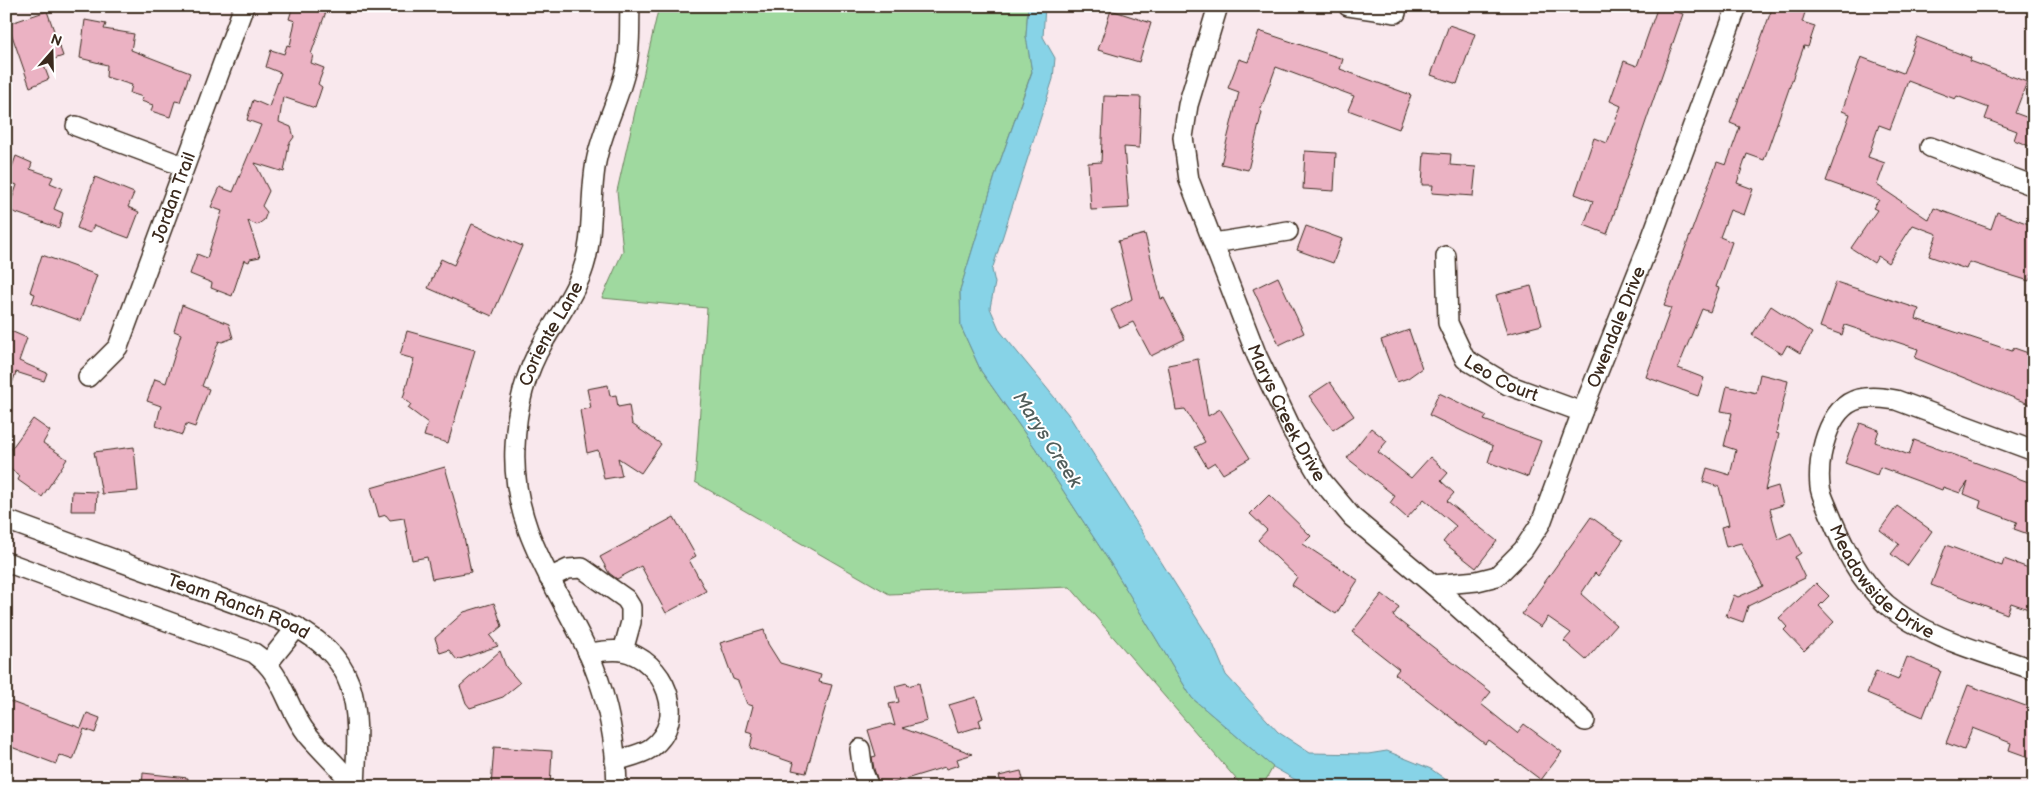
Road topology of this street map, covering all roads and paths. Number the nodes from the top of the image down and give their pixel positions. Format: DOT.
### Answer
graph roads {
  1 [pos="244,6"];
  2 [pos="630,6"];
  3 [pos="1218,6"];
  4 [pos="1348,6"];
  5 [pos="1736,6"];
  6 [pos="1396,13"];
  7 [pos="76,126"];
  8 [pos="1930,147"];
  9 [pos="183,166"];
  10 [pos="2034,186"];
  11 [pos="1288,231"];
  12 [pos="1214,243"];
  13 [pos="1446,256"];
  14 [pos="88,377"];
  15 [pos="1582,412"];
  16 [pos="2034,451"];
  17 [pos="6,520"];
  18 [pos="6,562"];
  19 [pos="549,578"];
  20 [pos="1433,585"];
  21 [pos="297,627"];
  22 [pos="623,651"];
  23 [pos="588,653"];
  24 [pos="268,663"];
  25 [pos="2034,670"];
  26 [pos="1585,721"];
  27 [pos="860,749"];
  28 [pos="615,761"];
  29 [pos="354,787"];
  30 [pos="617,787"];
  31 [pos="869,787"];
  1 -- 9 [label="street, Jordan Trail"];
  2 -- 19 [label="street, Coriente Lane"];
  3 -- 12 [label="street, Marys Creek Drive"];
  4 -- 6 [label="street"];
  5 -- 15 [label="street, Owendale Drive"];
  7 -- 9 [label="street"];
  8 -- 10 [label="street"];
  9 -- 14 [label="street, Jordan Trail"];
  11 -- 12 [label="street"];
  12 -- 20 [label="street, Marys Creek Drive"];
  13 -- 15 [label="street, Leo Court"];
  15 -- 20 [label="street, Owendale Drive"];
  16 -- 25 [label="street, Meadowside Drive"];
  17 -- 21 [label="street, Team Ranch Road"];
  18 -- 24 [label="street, Team Ranch Road"];
  19 -- 22 [label="street"];
  19 -- 23 [label="street, Coriente Lane"];
  20 -- 26 [label="street, Marys Creek Drive"];
  21 -- 24 [label="street"];
  21 -- 29 [label="street, Team Ranch Road"];
  22 -- 23 [label="street"];
  22 -- 28 [label="street"];
  23 -- 28 [label="street, Coriente Lane"];
  24 -- 29 [label="street, Team Ranch Road"];
  27 -- 31 [label="street"];
  28 -- 30 [label="street, Coriente Lane"];
}
